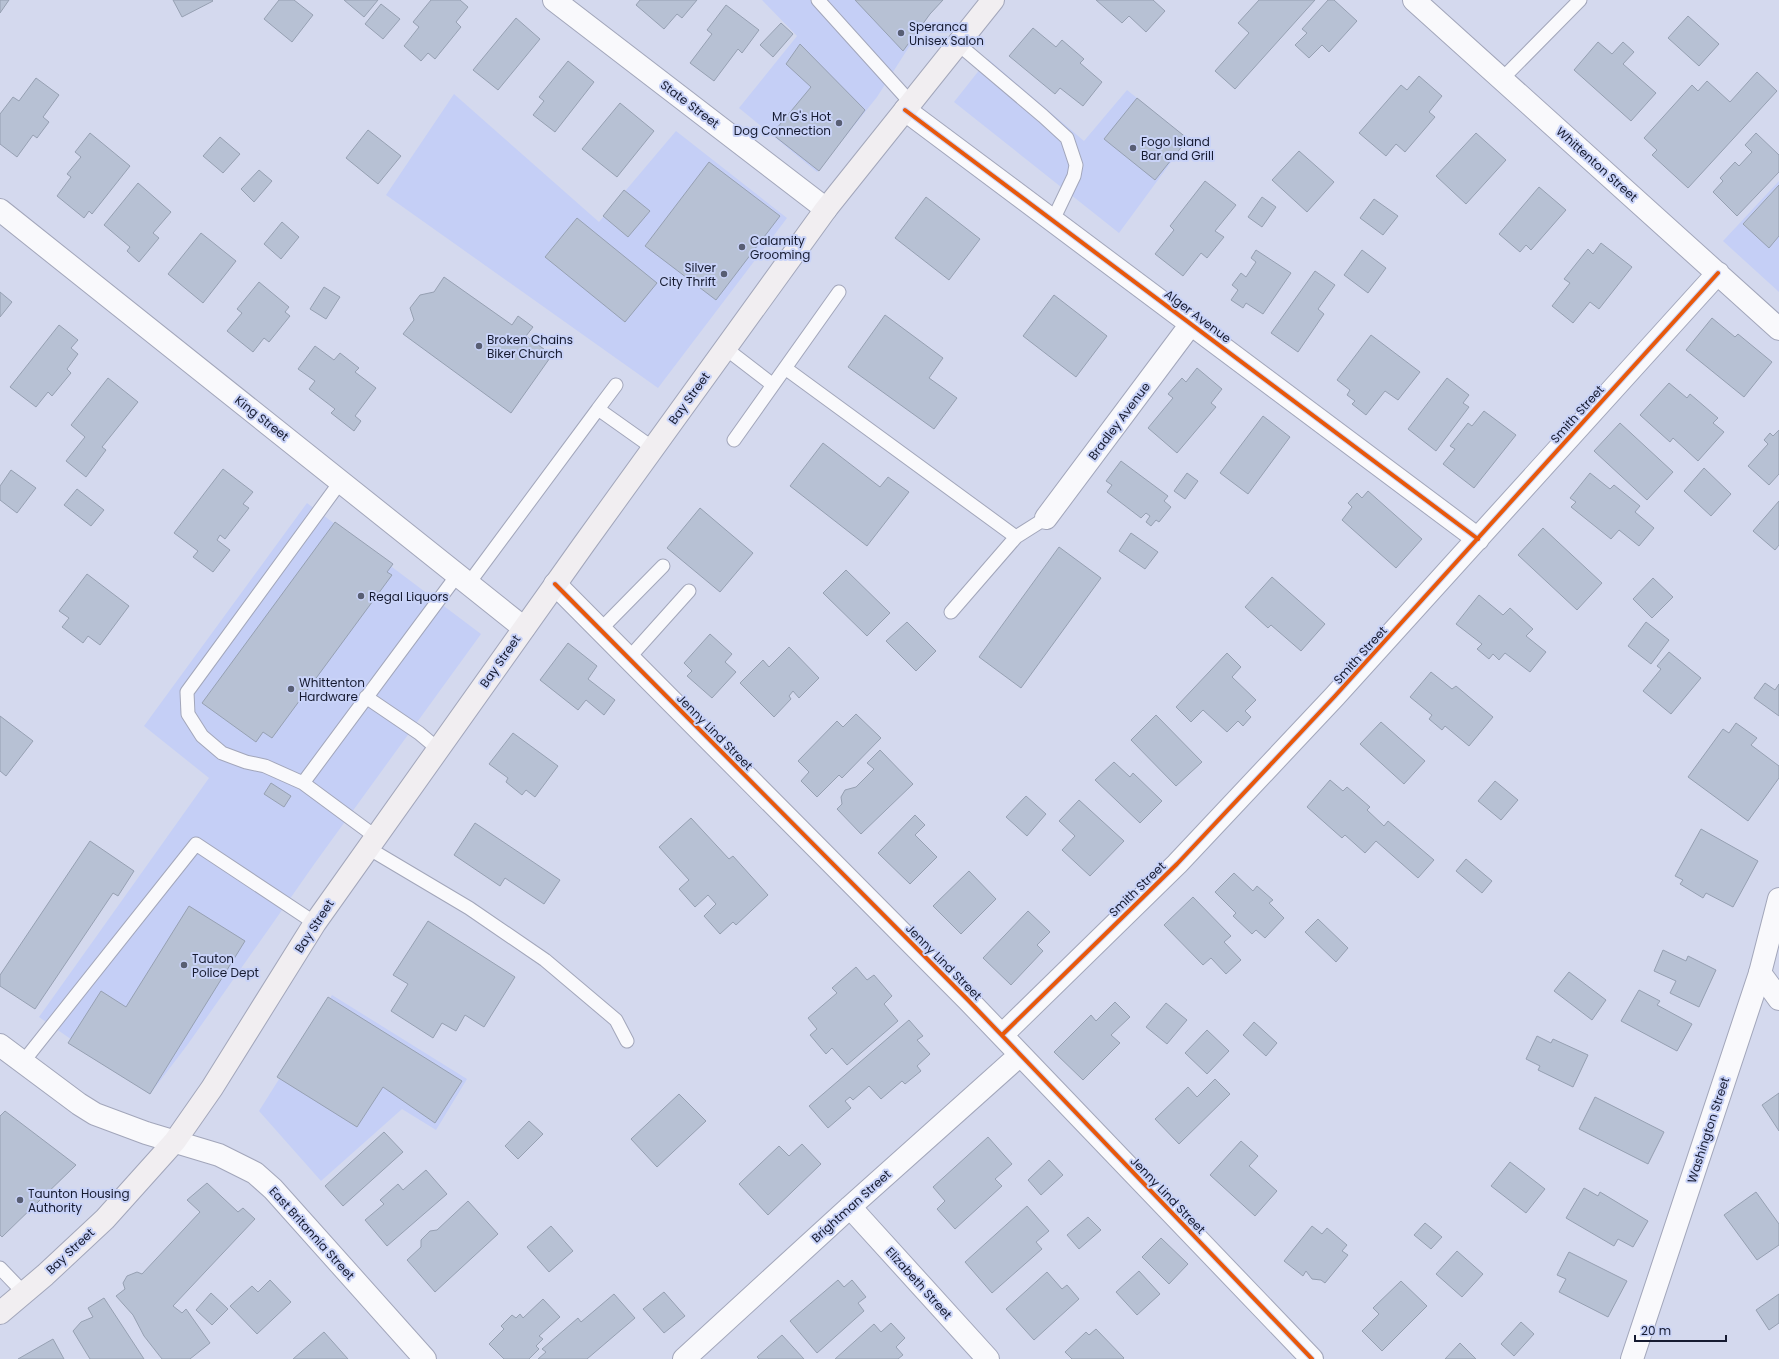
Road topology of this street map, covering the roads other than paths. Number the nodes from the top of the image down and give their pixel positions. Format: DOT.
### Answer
graph roads {
  1 [pos="554,0"];
  2 [pos="818,0"];
  3 [pos="993,0"];
  4 [pos="1414,0"];
  5 [pos="1580,0"];
  6 [pos="958,44"];
  7 [pos="1502,79"];
  8 [pos="908,106"];
  9 [pos="826,209"];
  10 [pos="0,210"];
  11 [pos="1053,220"];
  12 [pos="1718,273"];
  13 [pos="839,292"];
  14 [pos="1191,324"];
  15 [pos="1779,329"];
  16 [pos="725,348"];
  17 [pos="785,368"];
  18 [pos="616,385"];
  19 [pos="773,385"];
  20 [pos="598,409"];
  21 [pos="734,440"];
  22 [pos="653,448"];
  23 [pos="341,481"];
  24 [pos="1046,518"];
  25 [pos="1016,537"];
  26 [pos="1478,539"];
  27 [pos="663,566"];
  28 [pos="463,578"];
  29 [pos="555,584"];
  30 [pos="689,591"];
  31 [pos="950,612"];
  32 [pos="524,628"];
  33 [pos="600,630"];
  34 [pos="628,658"];
  35 [pos="366,697"];
  36 [pos="438,749"];
  37 [pos="302,783"];
  38 [pos="372,842"];
  39 [pos="1779,899"];
  40 [pos="315,923"];
  41 [pos="1760,972"];
  42 [pos="1779,1000"];
  43 [pos="1002,1035"];
  44 [pos="627,1041"];
  45 [pos="0,1045"];
  46 [pos="1020,1055"];
  47 [pos="23,1062"];
  48 [pos="175,1141"];
  49 [pos="850,1207"];
  50 [pos="0,1268"];
  51 [pos="24,1293"];
  52 [pos="0,1313"];
  53 [pos="425,1359"];
  54 [pos="684,1359"];
  55 [pos="988,1359"];
  56 [pos="1312,1359"];
  57 [pos="1632,1359"];
  1 -- 9 [label="street, State Street"];
  2 -- 8 [label="lane"];
  3 -- 6 [label="main road, Bay Street"];
  4 -- 7 [label="street, Whittenton Street"];
  5 -- 7 [label="lane"];
  6 -- 8 [label="main road, Bay Street"];
  6 -- 11 [label="lane"];
  7 -- 12 [label="street, Whittenton Street"];
  8 -- 9 [label="main road, Bay Street"];
  8 -- 11 [label="street, Alger Avenue"];
  9 -- 16 [label="main road, Bay Street"];
  10 -- 23 [label="street, King Street"];
  11 -- 14 [label="street, Alger Avenue"];
  12 -- 15 [label="street, Whittenton Street"];
  12 -- 26 [label="street, Smith Street"];
  13 -- 17 [label="lane"];
  14 -- 24 [label="street, Bradley Avenue"];
  14 -- 26 [label="street, Alger Avenue"];
  16 -- 19 [label="lane"];
  16 -- 22 [label="main road, Bay Street"];
  17 -- 19 [label="lane"];
  17 -- 25 [label="lane"];
  18 -- 20 [label="lane"];
  19 -- 21 [label="lane"];
  20 -- 22 [label="lane"];
  20 -- 28 [label="lane"];
  22 -- 29 [label="main road, Bay Street"];
  23 -- 28 [label="street, King Street"];
  23 -- 37 [label="lane"];
  24 -- 25 [label="lane"];
  25 -- 31 [label="lane"];
  26 -- 43 [label="street, Smith Street"];
  27 -- 33 [label="lane"];
  28 -- 32 [label="street, King Street"];
  28 -- 35 [label="lane"];
  29 -- 32 [label="main road, Bay Street"];
  29 -- 33 [label="street, Jenny Lind Street"];
  30 -- 34 [label="lane"];
  32 -- 36 [label="main road, Bay Street"];
  33 -- 34 [label="street, Jenny Lind Street"];
  34 -- 43 [label="street, Jenny Lind Street"];
  35 -- 36 [label="lane"];
  35 -- 37 [label="lane"];
  36 -- 38 [label="main road, Bay Street"];
  37 -- 38 [label="lane"];
  38 -- 40 [label="main road, Bay Street"];
  38 -- 44 [label="lane"];
  39 -- 41 [label="street, Washington Street"];
  40 -- 47 [label="lane"];
  40 -- 48 [label="main road, Bay Street"];
  41 -- 42 [label="street"];
  41 -- 57 [label="street, Washington Street"];
  43 -- 46 [label="street, Jenny Lind Street"];
  45 -- 47 [label="street, East Britannia Street"];
  46 -- 49 [label="street, Brightman Street"];
  46 -- 56 [label="street, Jenny Lind Street"];
  47 -- 48 [label="street, East Britannia Street"];
  48 -- 51 [label="main road, Bay Street"];
  48 -- 53 [label="street, East Britannia Street"];
  49 -- 54 [label="street, Brightman Street"];
  49 -- 55 [label="street, Elizabeth Street"];
  50 -- 51 [label="lane"];
  51 -- 52 [label="main road, Bay Street"];
}
